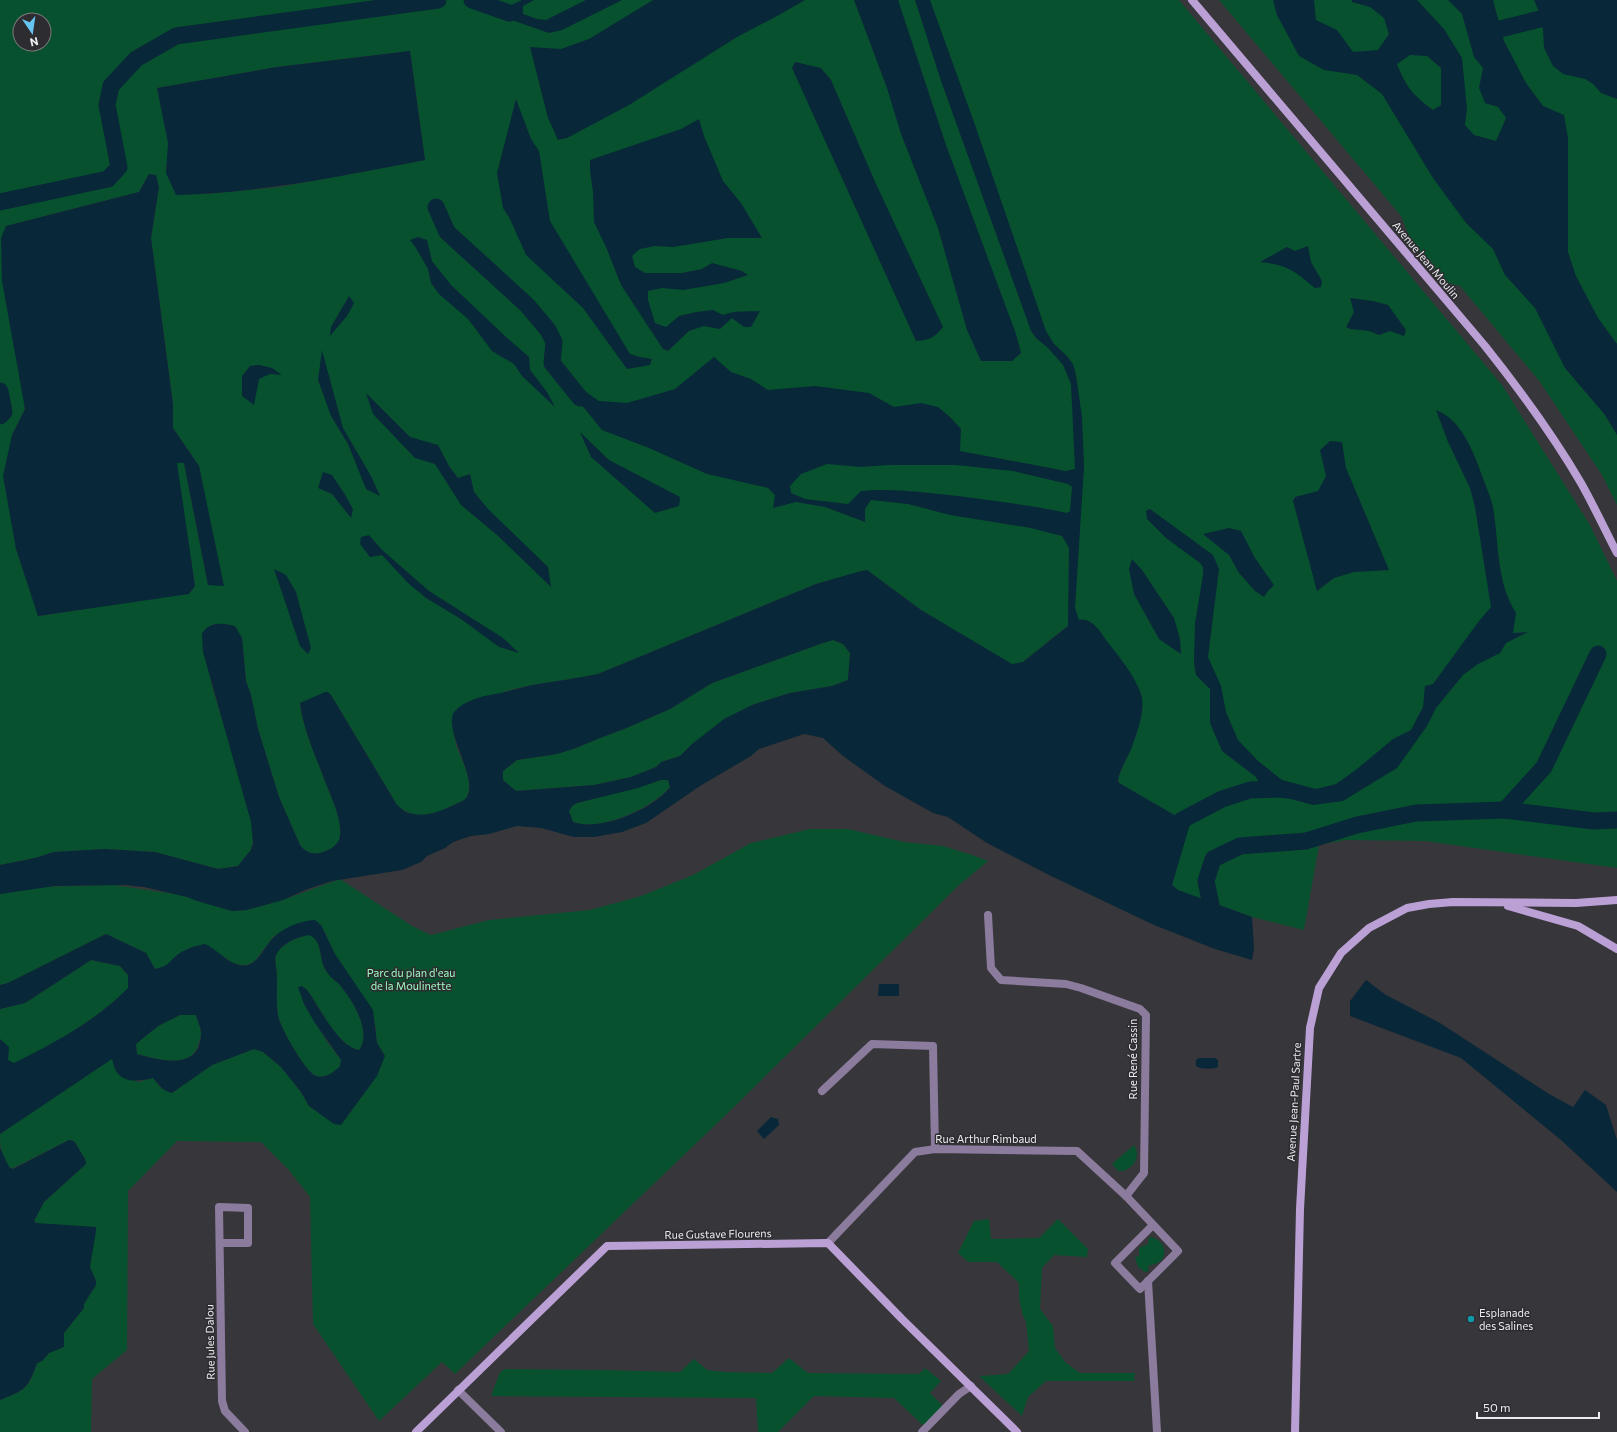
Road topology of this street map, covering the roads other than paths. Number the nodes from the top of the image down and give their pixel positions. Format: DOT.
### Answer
graph roads {
  1 [pos="1192,0"];
  2 [pos="1617,553"];
  3 [pos="1617,900"];
  4 [pos="1498,903"];
  5 [pos="988,915"];
  6 [pos="1617,949"];
  7 [pos="822,1091"];
  8 [pos="935,1149"];
  9 [pos="1126,1196"];
  10 [pos="1152,1226"];
  11 [pos="220,1243"];
  12 [pos="828,1243"];
  13 [pos="1148,1281"];
  14 [pos="971,1386"];
  15 [pos="458,1390"];
  16 [pos="245,1432"];
  17 [pos="416,1432"];
  18 [pos="501,1432"];
  19 [pos="922,1432"];
  20 [pos="1017,1432"];
  21 [pos="1157,1432"];
  22 [pos="1295,1432"];
  1 -- 2 [label="main road, Avenue Jean Moulin"];
  3 -- 4 [label="main road, Avenue Jean-Paul Sartre"];
  4 -- 6 [label="main road, Avenue Jean-Paul Sartre"];
  4 -- 22 [label="main road, Avenue Jean-Paul Sartre"];
  5 -- 9 [label="street, Rue René Cassin"];
  7 -- 8 [label="street"];
  8 -- 9 [label="street, Rue Arthur Rimbaud"];
  8 -- 12 [label="street, Rue Arthur Rimbaud"];
  9 -- 10 [label="street, Rue Arthur Rimbaud"];
  10 -- 13 [label="street, Rue Arthur Rimbaud"];
  10 -- 13 [label="street"];
  11 -- 11 [label="street, Rue Jules Dalou"];
  11 -- 16 [label="street, Rue Jules Dalou"];
  12 -- 14 [label="main road"];
  12 -- 15 [label="main road, Rue Gustave Flourens"];
  13 -- 21 [label="street"];
  14 -- 19 [label="street"];
  14 -- 20 [label="main road"];
  15 -- 17 [label="main road, Rue Gustave Flourens"];
  15 -- 18 [label="street"];
}
